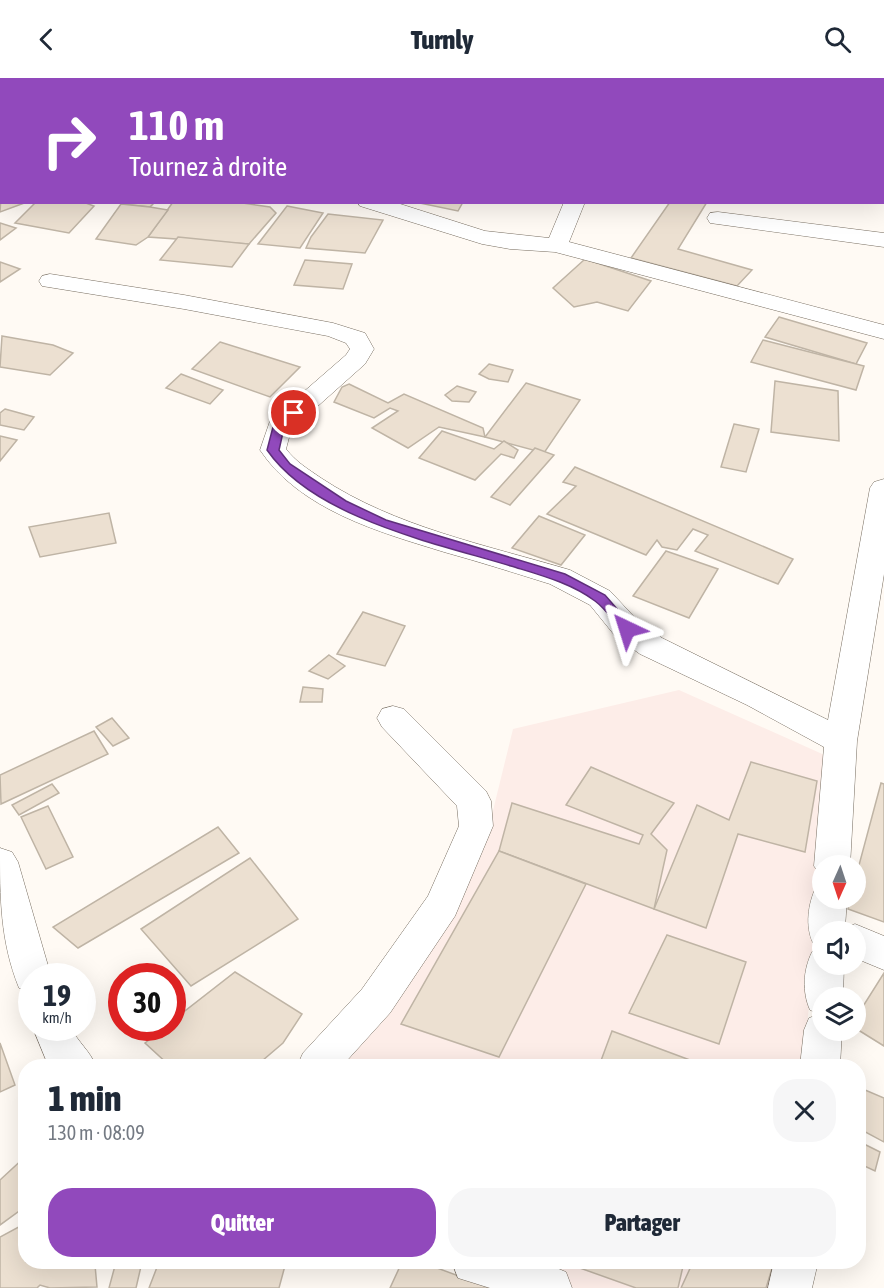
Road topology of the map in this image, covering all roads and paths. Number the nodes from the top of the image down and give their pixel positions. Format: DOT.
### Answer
graph roads {
  1 [pos="376,204"];
  2 [pos="574,204"];
  3 [pos="718,218"];
  4 [pos="884,240"];
  5 [pos="556,245"];
  6 [pos="50,281"];
  7 [pos="884,332"];
  8 [pos="884,488"];
  9 [pos="879,558"];
  10 [pos="393,718"];
  11 [pos="841,741"];
  12 [pos="833,855"];
  13 [pos="0,862"];
  14 [pos="866,943"];
  15 [pos="884,954"];
  16 [pos="28,963"];
  17 [pos="57,1041"];
  18 [pos="822,1041"];
  19 [pos="70,1059"];
  20 [pos="323,1059"];
  21 [pos="821,1059"];
  22 [pos="500,1269"];
  23 [pos="794,1269"];
  24 [pos="550,1288"];
  25 [pos="790,1288"];
  1 -- 5 [label="street"];
  2 -- 5 [label="street"];
  3 -- 4 [label="street"];
  5 -- 7 [label="street"];
  6 -- 11 [label="street"];
  8 -- 9 [label="street"];
  9 -- 11 [label="street"];
  10 -- 20 [label="street"];
  11 -- 12 [label="street"];
  13 -- 16 [label="street"];
  14 -- 15 [label="street"];
  17 -- 19 [label="street"];
  18 -- 21 [label="street"];
  22 -- 24 [label="street"];
  23 -- 25 [label="street"];
}
